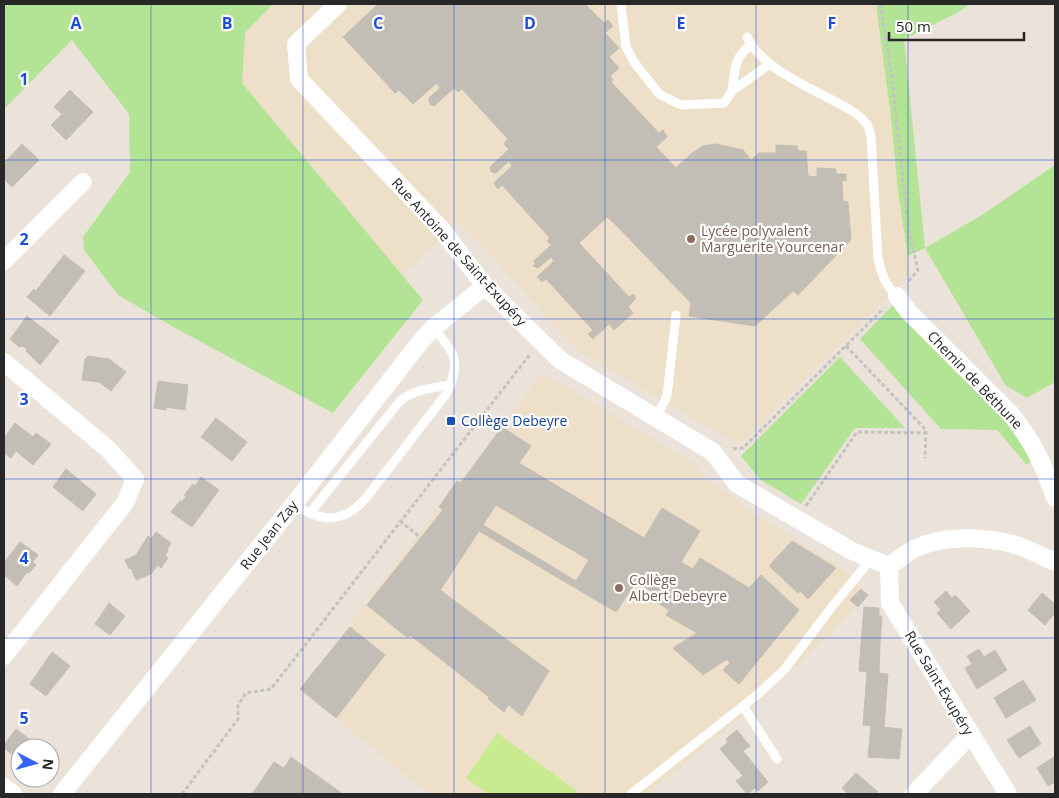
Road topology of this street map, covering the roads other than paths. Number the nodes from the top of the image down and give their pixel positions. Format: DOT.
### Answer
graph roads {
  1 [pos="338,4"];
  2 [pos="621,4"];
  3 [pos="770,64"];
  4 [pos="732,91"];
  5 [pos="83,182"];
  6 [pos="4,261"];
  7 [pos="485,286"];
  8 [pos="897,296"];
  9 [pos="676,315"];
  10 [pos="433,328"];
  11 [pos="4,362"];
  12 [pos="450,385"];
  13 [pos="656,418"];
  14 [pos="1055,498"];
  15 [pos="294,504"];
  16 [pos="310,514"];
  17 [pos="872,559"];
  18 [pos="1055,562"];
  19 [pos="889,566"];
  20 [pos="4,656"];
  21 [pos="743,706"];
  22 [pos="970,735"];
  23 [pos="777,759"];
  24 [pos="4,787"];
  25 [pos="632,793"];
  26 [pos="14,794"];
  27 [pos="62,794"];
  28 [pos="914,794"];
  29 [pos="1008,794"];
  1 -- 7 [label="street, Rue Antoine de Saint-Exupéry"];
  2 -- 4 [label="lane"];
  3 -- 4 [label="lane"];
  3 -- 4 [label="lane"];
  3 -- 8 [label="lane"];
  5 -- 6 [label="street"];
  7 -- 10 [label="street, Rue Jean Zay"];
  7 -- 13 [label="street, Rue Antoine de Saint-Exupéry"];
  8 -- 14 [label="street, Chemin de Béthune"];
  9 -- 13 [label="lane"];
  10 -- 12 [label="lane"];
  10 -- 15 [label="street, Rue Jean Zay"];
  11 -- 20 [label="street"];
  12 -- 16 [label="lane"];
  12 -- 16 [label="lane"];
  13 -- 17 [label="street, Rue Antoine de Saint-Exupéry"];
  15 -- 16 [label="lane"];
  15 -- 27 [label="street, Rue Jean Zay"];
  17 -- 19 [label="street, Rue Antoine de Saint-Exupéry"];
  17 -- 21 [label="lane"];
  18 -- 19 [label="street"];
  19 -- 22 [label="street, Rue Saint-Exupéry"];
  21 -- 23 [label="lane"];
  21 -- 25 [label="lane"];
  22 -- 28 [label="street"];
  22 -- 29 [label="street, Rue Saint-Exupéry"];
  24 -- 26 [label="street"];
}
